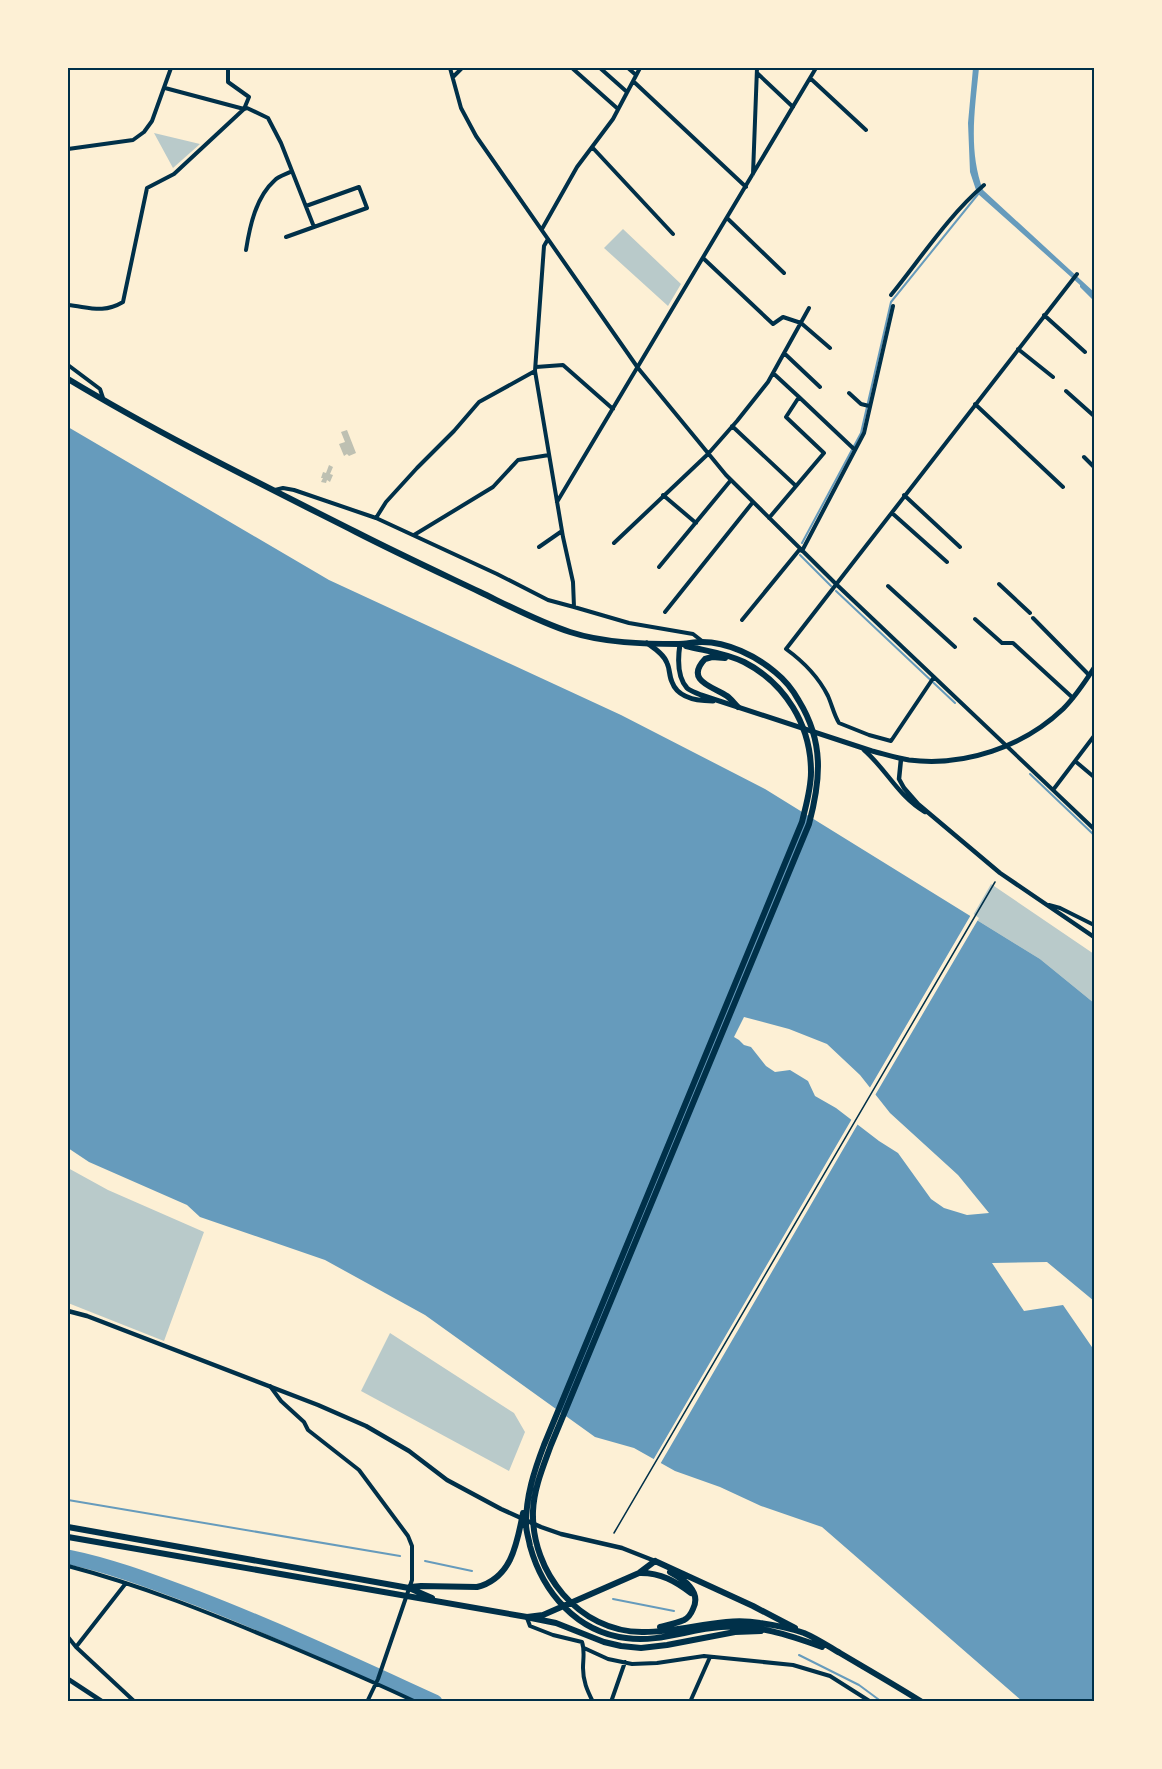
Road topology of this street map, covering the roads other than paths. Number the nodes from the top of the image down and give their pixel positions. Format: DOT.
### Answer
graph roads {
  1 [pos="171,68"];
  2 [pos="228,68"];
  3 [pos="450,68"];
  4 [pos="462,68"];
  5 [pos="572,68"];
  6 [pos="600,68"];
  7 [pos="628,68"];
  8 [pos="640,68"];
  9 [pos="757,68"];
  10 [pos="816,68"];
  11 [pos="757,73"];
  12 [pos="636,75"];
  13 [pos="452,78"];
  14 [pos="810,78"];
  15 [pos="633,81"];
  16 [pos="165,88"];
  17 [pos="627,92"];
  18 [pos="793,107"];
  19 [pos="244,109"];
  20 [pos="618,109"];
  21 [pos="866,130"];
  22 [pos="592,147"];
  23 [pos="68,149"];
  24 [pos="292,171"];
  25 [pos="753,175"];
  26 [pos="983,185"];
  27 [pos="746,187"];
  28 [pos="306,206"];
  29 [pos="727,218"];
  30 [pos="314,227"];
  31 [pos="542,229"];
  32 [pos="673,234"];
  33 [pos="286,237"];
  34 [pos="548,239"];
  35 [pos="246,250"];
  36 [pos="703,258"];
  37 [pos="784,273"];
  38 [pos="1077,274"];
  39 [pos="891,295"];
  40 [pos="68,305"];
  41 [pos="893,306"];
  42 [pos="809,308"];
  43 [pos="1044,315"];
  44 [pos="801,323"];
  45 [pos="830,348"];
  46 [pos="1018,349"];
  47 [pos="1085,352"];
  48 [pos="784,353"];
  49 [pos="68,365"];
  50 [pos="638,368"];
  51 [pos="536,369"];
  52 [pos="773,374"];
  53 [pos="1053,377"];
  54 [pos="68,379"];
  55 [pos="820,387"];
  56 [pos="1066,391"];
  57 [pos="849,393"];
  58 [pos="799,397"];
  59 [pos="103,401"];
  60 [pos="975,404"];
  61 [pos="867,405"];
  62 [pos="613,409"];
  63 [pos="1095,416"];
  64 [pos="732,426"];
  65 [pos="853,448"];
  66 [pos="708,454"];
  67 [pos="549,455"];
  68 [pos="1084,457"];
  69 [pos="1095,467"];
  70 [pos="731,480"];
  71 [pos="796,486"];
  72 [pos="1063,487"];
  73 [pos="274,490"];
  74 [pos="663,495"];
  75 [pos="904,495"];
  76 [pos="557,502"];
  77 [pos="753,502"];
  78 [pos="891,513"];
  79 [pos="376,518"];
  80 [pos="769,519"];
  81 [pos="696,523"];
  82 [pos="562,531"];
  83 [pos="414,535"];
  84 [pos="614,543"];
  85 [pos="538,547"];
  86 [pos="960,547"];
  87 [pos="801,550"];
  88 [pos="947,562"];
  89 [pos="659,567"];
  90 [pos="836,584"];
  91 [pos="999,584"];
  92 [pos="888,586"];
  93 [pos="574,607"];
  94 [pos="665,612"];
  95 [pos="1030,613"];
  96 [pos="1033,618"];
  97 [pos="975,619"];
  98 [pos="741,620"];
  99 [pos="646,642"];
  100 [pos="704,642"];
  101 [pos="680,644"];
  102 [pos="955,646"];
  103 [pos="1095,668"];
  104 [pos="759,671"];
  105 [pos="1090,675"];
  106 [pos="934,677"];
  107 [pos="1073,698"];
  108 [pos="721,701"];
  109 [pos="738,707"];
  110 [pos="1095,736"];
  111 [pos="1006,746"];
  112 [pos="862,748"];
  113 [pos="901,759"];
  114 [pos="1075,760"];
  115 [pos="1095,777"];
  116 [pos="1053,790"];
  117 [pos="937,820"];
  118 [pos="1095,829"];
  119 [pos="1046,905"];
  120 [pos="1095,925"];
  121 [pos="1095,937"];
  122 [pos="68,1311"];
  123 [pos="270,1386"];
  124 [pos="528,1496"];
  125 [pos="68,1527"];
  126 [pos="68,1537"];
  127 [pos="655,1561"];
  128 [pos="68,1566"];
  129 [pos="639,1573"];
  130 [pos="126,1583"];
  131 [pos="409,1587"];
  132 [pos="694,1595"];
  133 [pos="407,1597"];
  134 [pos="438,1600"];
  135 [pos="579,1616"];
  136 [pos="527,1617"];
  137 [pos="773,1631"];
  138 [pos="649,1632"];
  139 [pos="805,1634"];
  140 [pos="68,1637"];
  141 [pos="76,1647"];
  142 [pos="584,1648"];
  143 [pos="840,1653"];
  144 [pos="710,1657"];
  145 [pos="625,1662"];
  146 [pos="68,1679"];
  147 [pos="377,1681"];
  148 [pos="103,1701"];
  149 [pos="135,1701"];
  150 [pos="367,1701"];
  151 [pos="416,1701"];
  152 [pos="593,1701"];
  153 [pos="611,1701"];
  154 [pos="690,1701"];
  155 [pos="871,1701"];
  156 [pos="922,1701"];
  1 -- 16 [label="street"];
  2 -- 19 [label="street"];
  3 -- 13 [label="street"];
  4 -- 13 [label="street"];
  5 -- 20 [label="street"];
  6 -- 17 [label="street"];
  7 -- 12 [label="street"];
  8 -- 12 [label="street"];
  9 -- 11 [label="street"];
  10 -- 14 [label="street"];
  11 -- 18 [label="street"];
  11 -- 25 [label="street"];
  12 -- 15 [label="street"];
  13 -- 31 [label="street"];
  14 -- 18 [label="street"];
  14 -- 21 [label="street"];
  15 -- 17 [label="street"];
  15 -- 27 [label="street"];
  16 -- 19 [label="street"];
  16 -- 23 [label="street"];
  17 -- 20 [label="street"];
  18 -- 25 [label="street"];
  19 -- 24 [label="street"];
  19 -- 40 [label="street"];
  20 -- 22 [label="street"];
  22 -- 31 [label="street"];
  22 -- 32 [label="street"];
  24 -- 28 [label="street"];
  24 -- 35 [label="street"];
  25 -- 27 [label="street"];
  26 -- 39 [label="street"];
  27 -- 29 [label="street"];
  28 -- 30 [label="street"];
  28 -- 30 [label="street"];
  29 -- 36 [label="street"];
  29 -- 37 [label="street"];
  30 -- 33 [label="street"];
  31 -- 34 [label="street"];
  34 -- 50 [label="street"];
  34 -- 51 [label="street"];
  36 -- 44 [label="street"];
  36 -- 50 [label="street"];
  38 -- 43 [label="street"];
  41 -- 61 [label="street"];
  42 -- 44 [label="street"];
  43 -- 46 [label="street"];
  43 -- 47 [label="street"];
  44 -- 45 [label="street"];
  44 -- 48 [label="street"];
  46 -- 53 [label="street"];
  46 -- 60 [label="street"];
  48 -- 52 [label="street"];
  48 -- 55 [label="street"];
  49 -- 59 [label="street"];
  50 -- 62 [label="street"];
  50 -- 66 [label="street"];
  51 -- 62 [label="street"];
  51 -- 67 [label="street"];
  51 -- 79 [label="street"];
  52 -- 58 [label="street"];
  52 -- 64 [label="street"];
  54 -- 59 [label="highway"];
  56 -- 63 [label="street"];
  57 -- 61 [label="street"];
  58 -- 65 [label="street"];
  58 -- 71 [label="street"];
  59 -- 73 [label="highway"];
  60 -- 72 [label="street"];
  60 -- 75 [label="street"];
  61 -- 65 [label="street"];
  62 -- 76 [label="street"];
  64 -- 66 [label="street"];
  64 -- 71 [label="street"];
  65 -- 87 [label="street"];
  66 -- 70 [label="street"];
  66 -- 74 [label="street"];
  67 -- 76 [label="street"];
  67 -- 83 [label="street"];
  68 -- 69 [label="street"];
  70 -- 77 [label="street"];
  70 -- 81 [label="street"];
  71 -- 80 [label="street"];
  73 -- 79 [label="street"];
  73 -- 99 [label="highway"];
  74 -- 81 [label="street"];
  74 -- 84 [label="street"];
  75 -- 78 [label="street"];
  75 -- 86 [label="street"];
  76 -- 82 [label="street"];
  77 -- 80 [label="street"];
  77 -- 94 [label="street"];
  78 -- 88 [label="street"];
  78 -- 90 [label="street"];
  79 -- 83 [label="street"];
  80 -- 87 [label="street"];
  81 -- 89 [label="street"];
  82 -- 85 [label="street"];
  82 -- 93 [label="street"];
  83 -- 93 [label="street"];
  87 -- 90 [label="street"];
  87 -- 98 [label="street"];
  90 -- 106 [label="street"];
  90 -- 106 [label="street"];
  91 -- 95 [label="street"];
  92 -- 102 [label="street"];
  93 -- 100 [label="street"];
  96 -- 105 [label="street"];
  97 -- 107 [label="street"];
  99 -- 101 [label="highway"];
  99 -- 108 [label="main road"];
  100 -- 101 [label="highway"];
  100 -- 135 [label="highway"];
  101 -- 104 [label="highway"];
  101 -- 108 [label="main road"];
  103 -- 105 [label="main road"];
  104 -- 109 [label="highway"];
  104 -- 124 [label="highway"];
  105 -- 107 [label="main road"];
  106 -- 111 [label="street"];
  107 -- 111 [label="main road"];
  108 -- 109 [label="main road"];
  109 -- 112 [label="main road"];
  110 -- 114 [label="street"];
  111 -- 113 [label="main road"];
  111 -- 116 [label="street"];
  112 -- 113 [label="main road"];
  112 -- 117 [label="street"];
  113 -- 117 [label="street"];
  114 -- 115 [label="street"];
  114 -- 116 [label="street"];
  116 -- 118 [label="street"];
  117 -- 119 [label="street"];
  119 -- 120 [label="street"];
  119 -- 121 [label="street"];
  122 -- 123 [label="street"];
  123 -- 127 [label="street"];
  123 -- 131 [label="street"];
  124 -- 131 [label="highway"];
  124 -- 135 [label="highway"];
  125 -- 131 [label="highway"];
  126 -- 133 [label="highway"];
  127 -- 129 [label="highway"];
  127 -- 132 [label="highway"];
  127 -- 139 [label="highway"];
  128 -- 130 [label="street"];
  129 -- 132 [label="highway"];
  129 -- 136 [label="highway"];
  130 -- 141 [label="street"];
  130 -- 147 [label="street"];
  131 -- 133 [label="street"];
  131 -- 134 [label="highway"];
  132 -- 138 [label="highway"];
  133 -- 134 [label="highway"];
  133 -- 147 [label="street"];
  134 -- 136 [label="highway"];
  135 -- 137 [label="highway"];
  135 -- 138 [label="highway"];
  136 -- 137 [label="highway"];
  136 -- 142 [label="street"];
  137 -- 143 [label="highway"];
  138 -- 139 [label="highway"];
  139 -- 143 [label="highway"];
  140 -- 141 [label="street"];
  141 -- 149 [label="street"];
  142 -- 145 [label="street"];
  142 -- 152 [label="street"];
  143 -- 156 [label="highway"];
  144 -- 145 [label="street"];
  144 -- 154 [label="street"];
  144 -- 155 [label="street"];
  145 -- 153 [label="street"];
  146 -- 148 [label="street"];
  147 -- 150 [label="street"];
  147 -- 151 [label="street"];
}
